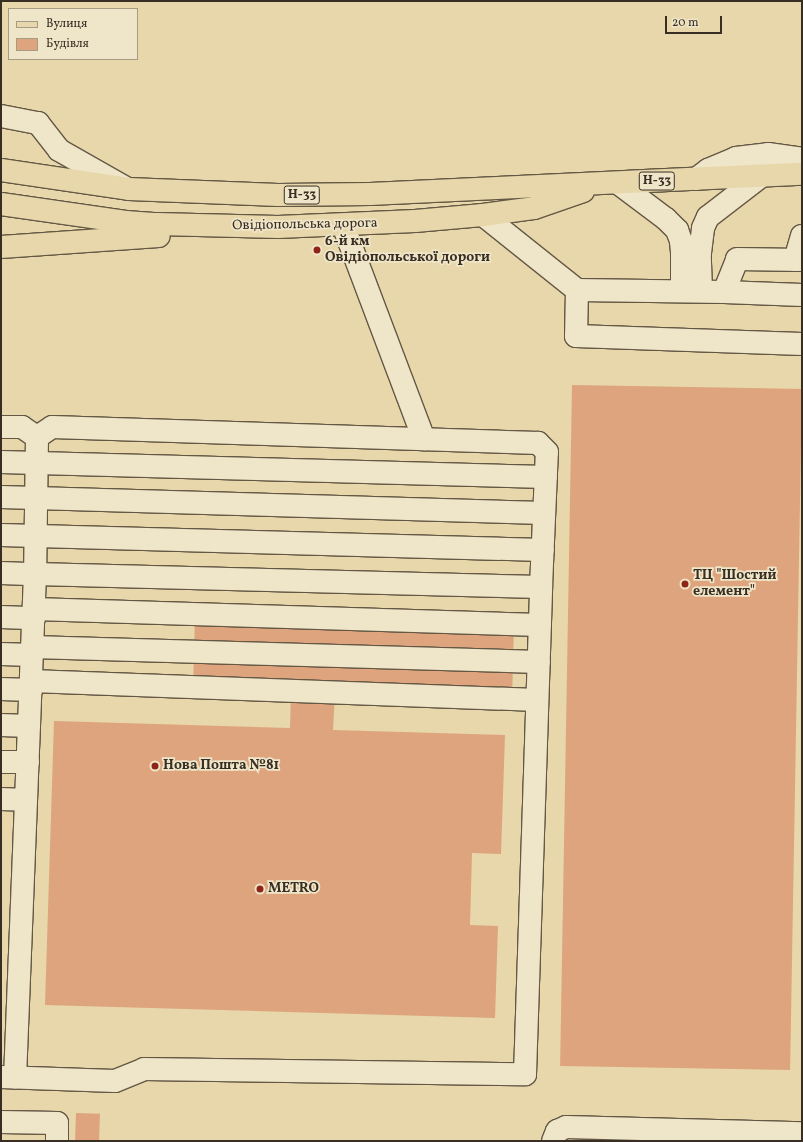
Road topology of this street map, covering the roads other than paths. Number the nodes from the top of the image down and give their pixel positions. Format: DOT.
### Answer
graph roads {
  1 [pos="1,116"];
  2 [pos="802,159"];
  3 [pos="1,170"];
  4 [pos="802,174"];
  5 [pos="760,177"];
  6 [pos="696,179"];
  7 [pos="612,184"];
  8 [pos="129,189"];
  9 [pos="1,204"];
  10 [pos="483,215"];
  11 [pos="343,225"];
  12 [pos="278,227"];
  13 [pos="802,236"];
  14 [pos="1,247"];
  15 [pos="798,260"];
  16 [pos="577,290"];
  17 [pos="692,291"];
  18 [pos="724,292"];
  19 [pos="802,295"];
  20 [pos="802,344"];
  21 [pos="1,426"];
  22 [pos="37,437"];
  23 [pos="424,439"];
  24 [pos="1,462"];
  25 [pos="37,463"];
  26 [pos="546,477"];
  27 [pos="1,498"];
  28 [pos="36,498"];
  29 [pos="544,513"];
  30 [pos="1,535"];
  31 [pos="36,536"];
  32 [pos="543,550"];
  33 [pos="1,572"];
  34 [pos="35,574"];
  35 [pos="541,587"];
  36 [pos="34,614"];
  37 [pos="1,617"];
  38 [pos="540,625"];
  39 [pos="32,651"];
  40 [pos="1,654"];
  41 [pos="539,662"];
  42 [pos="31,686"];
  43 [pos="1,689"];
  44 [pos="537,700"];
  45 [pos="1,726"];
  46 [pos="29,726"];
  47 [pos="1,762"];
  48 [pos="28,762"];
  49 [pos="1,799"];
  50 [pos="26,800"];
  51 [pos="8,1078"];
  52 [pos="1,1122"];
  53 [pos="802,1133"];
  54 [pos="57,1141"];
  55 [pos="553,1141"];
  1 -- 8 [label="lane"];
  2 -- 6 [label="lane"];
  3 -- 8 [label="main road, Овідіопольська дорога / Н-33"];
  4 -- 5 [label="main road, Овідіопольська дорога / Н-33"];
  5 -- 6 [label="main road, Овідіопольська дорога / Н-33"];
  5 -- 17 [label="lane"];
  6 -- 7 [label="main road, Овідіопольська дорога / Н-33"];
  7 -- 8 [label="main road, Овідіопольська дорога / Н-33"];
  7 -- 10 [label="main road, Овідіопольська дорога / Н-33"];
  7 -- 17 [label="lane"];
  9 -- 12 [label="main road, Овідіопольська дорога / Н-33"];
  10 -- 11 [label="main road, Овідіопольська дорога / Н-33"];
  10 -- 16 [label="lane"];
  11 -- 12 [label="main road, Овідіопольська дорога / Н-33"];
  11 -- 23 [label="lane"];
  12 -- 14 [label="main road"];
  13 -- 15 [label="lane"];
  15 -- 18 [label="lane"];
  16 -- 17 [label="lane"];
  16 -- 20 [label="lane"];
  17 -- 18 [label="lane"];
  18 -- 19 [label="lane"];
  21 -- 22 [label="lane"];
  22 -- 23 [label="lane"];
  22 -- 25 [label="lane"];
  23 -- 26 [label="lane"];
  24 -- 25 [label="lane"];
  25 -- 26 [label="lane"];
  25 -- 28 [label="lane"];
  26 -- 29 [label="lane"];
  27 -- 28 [label="lane"];
  28 -- 29 [label="lane"];
  28 -- 31 [label="lane"];
  29 -- 32 [label="lane"];
  30 -- 31 [label="lane"];
  31 -- 32 [label="lane"];
  31 -- 34 [label="lane"];
  32 -- 35 [label="lane"];
  33 -- 34 [label="lane"];
  34 -- 35 [label="lane"];
  34 -- 36 [label="lane"];
  35 -- 38 [label="lane"];
  36 -- 37 [label="lane"];
  36 -- 38 [label="lane"];
  36 -- 39 [label="lane"];
  38 -- 41 [label="lane"];
  39 -- 40 [label="lane"];
  39 -- 41 [label="lane"];
  39 -- 42 [label="lane"];
  41 -- 44 [label="lane"];
  42 -- 43 [label="lane"];
  42 -- 44 [label="lane"];
  42 -- 46 [label="lane"];
  44 -- 51 [label="lane"];
  45 -- 46 [label="lane"];
  46 -- 48 [label="lane"];
  47 -- 48 [label="lane"];
  48 -- 50 [label="lane"];
  49 -- 50 [label="lane"];
  50 -- 51 [label="lane"];
  52 -- 54 [label="lane"];
  53 -- 55 [label="lane"];
}
